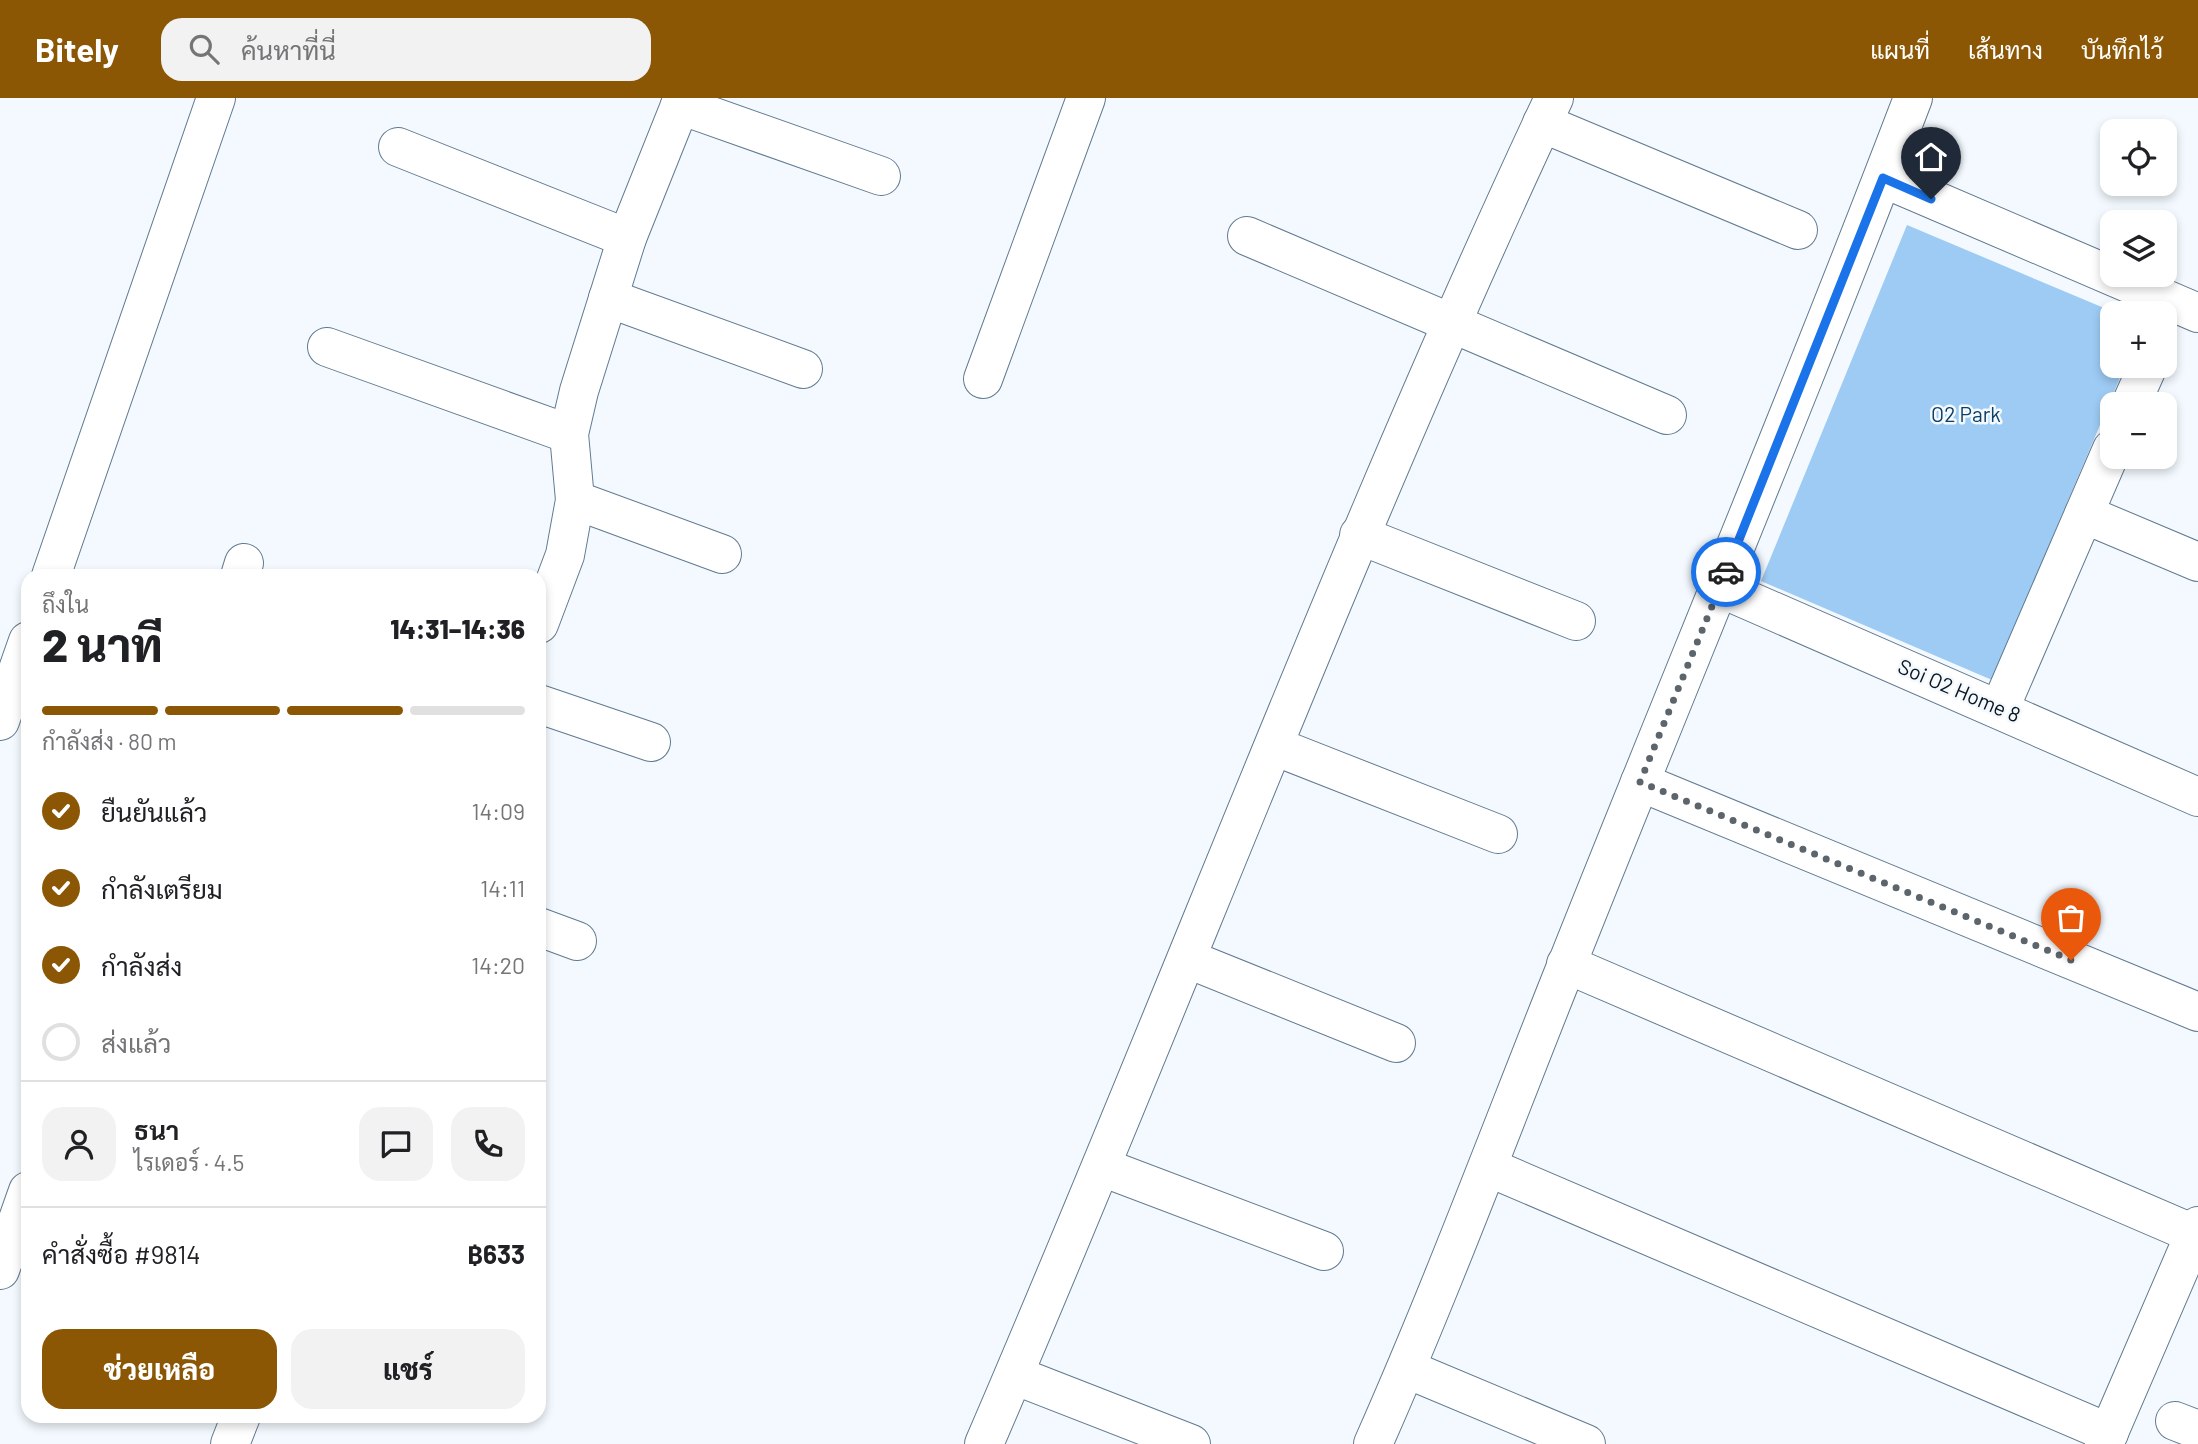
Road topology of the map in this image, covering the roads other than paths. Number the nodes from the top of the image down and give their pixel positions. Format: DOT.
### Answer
graph roads {
  1 [pos="216,98"];
  2 [pos="1086,98"];
  3 [pos="1913,98"];
  4 [pos="681,101"];
  5 [pos="1548,111"];
  6 [pos="398,147"];
  7 [pos="881,176"];
  8 [pos="1883,178"];
  9 [pos="1798,230"];
  10 [pos="1247,236"];
  11 [pos="627,238"];
  12 [pos="608,298"];
  13 [pos="2179,315"];
  14 [pos="1453,322"];
  15 [pos="327,347"];
  16 [pos="803,369"];
  17 [pos="983,379"];
  18 [pos="1667,415"];
  19 [pos="569,434"];
  20 [pos="2103,469"];
  21 [pos="575,500"];
  22 [pos="2084,514"];
  23 [pos="1359,535"];
  24 [pos="722,554"];
  25 [pos="2198,562"];
  26 [pos="53,569"];
  27 [pos="1720,588"];
  28 [pos="546,605"];
  29 [pos="1576,621"];
  30 [pos="21,661"];
  31 [pos="546,706"];
  32 [pos="2000,708"];
  33 [pos="0,722"];
  34 [pos="651,742"];
  35 [pos="1274,746"];
  36 [pos="1640,782"];
  37 [pos="2198,797"];
  38 [pos="1497,834"];
  39 [pos="546,930"];
  40 [pos="577,941"];
  41 [pos="1188,959"];
  42 [pos="1566,964"];
  43 [pos="2198,1012"];
  44 [pos="1396,1043"];
  45 [pos="1102,1167"];
  46 [pos="1488,1167"];
  47 [pos="21,1211"];
  48 [pos="2196,1230"];
  49 [pos="1324,1251"];
  50 [pos="0,1270"];
  51 [pos="1407,1369"];
  52 [pos="1014,1375"];
  53 [pos="238,1423"];
  54 [pos="2106,1438"];
  55 [pos="230,1444"];
  56 [pos="984,1444"];
  57 [pos="1191,1444"];
  58 [pos="1373,1444"];
  59 [pos="1586,1444"];
  1 -- 26 [label="street"];
  2 -- 17 [label="street"];
  3 -- 8 [label="street"];
  4 -- 7 [label="street"];
  4 -- 11 [label="street"];
  5 -- 9 [label="street"];
  5 -- 14 [label="street"];
  6 -- 11 [label="street"];
  8 -- 13 [label="street"];
  8 -- 27 [label="street"];
  10 -- 14 [label="street"];
  11 -- 12 [label="street"];
  12 -- 16 [label="street"];
  12 -- 19 [label="street"];
  14 -- 18 [label="street"];
  14 -- 23 [label="street"];
  15 -- 19 [label="street"];
  19 -- 21 [label="street"];
  20 -- 22 [label="street"];
  21 -- 24 [label="street"];
  21 -- 28 [label="street"];
  22 -- 25 [label="street"];
  22 -- 32 [label="street"];
  23 -- 29 [label="street"];
  23 -- 35 [label="street"];
  27 -- 32 [label="street, Soi O2 Home 8"];
  27 -- 36 [label="street"];
  30 -- 33 [label="street"];
  31 -- 34 [label="street"];
  32 -- 37 [label="street, Soi O2 Home 8"];
  35 -- 38 [label="street"];
  35 -- 41 [label="street"];
  36 -- 42 [label="street"];
  36 -- 43 [label="street"];
  39 -- 40 [label="street"];
  41 -- 44 [label="street"];
  41 -- 45 [label="street"];
  42 -- 46 [label="street"];
  42 -- 48 [label="street"];
  45 -- 49 [label="street"];
  45 -- 52 [label="street"];
  46 -- 51 [label="street"];
  46 -- 54 [label="street"];
  47 -- 50 [label="street"];
  48 -- 54 [label="street"];
  51 -- 58 [label="street"];
  51 -- 59 [label="street"];
  52 -- 56 [label="street"];
  52 -- 57 [label="street"];
  53 -- 55 [label="street"];
}
